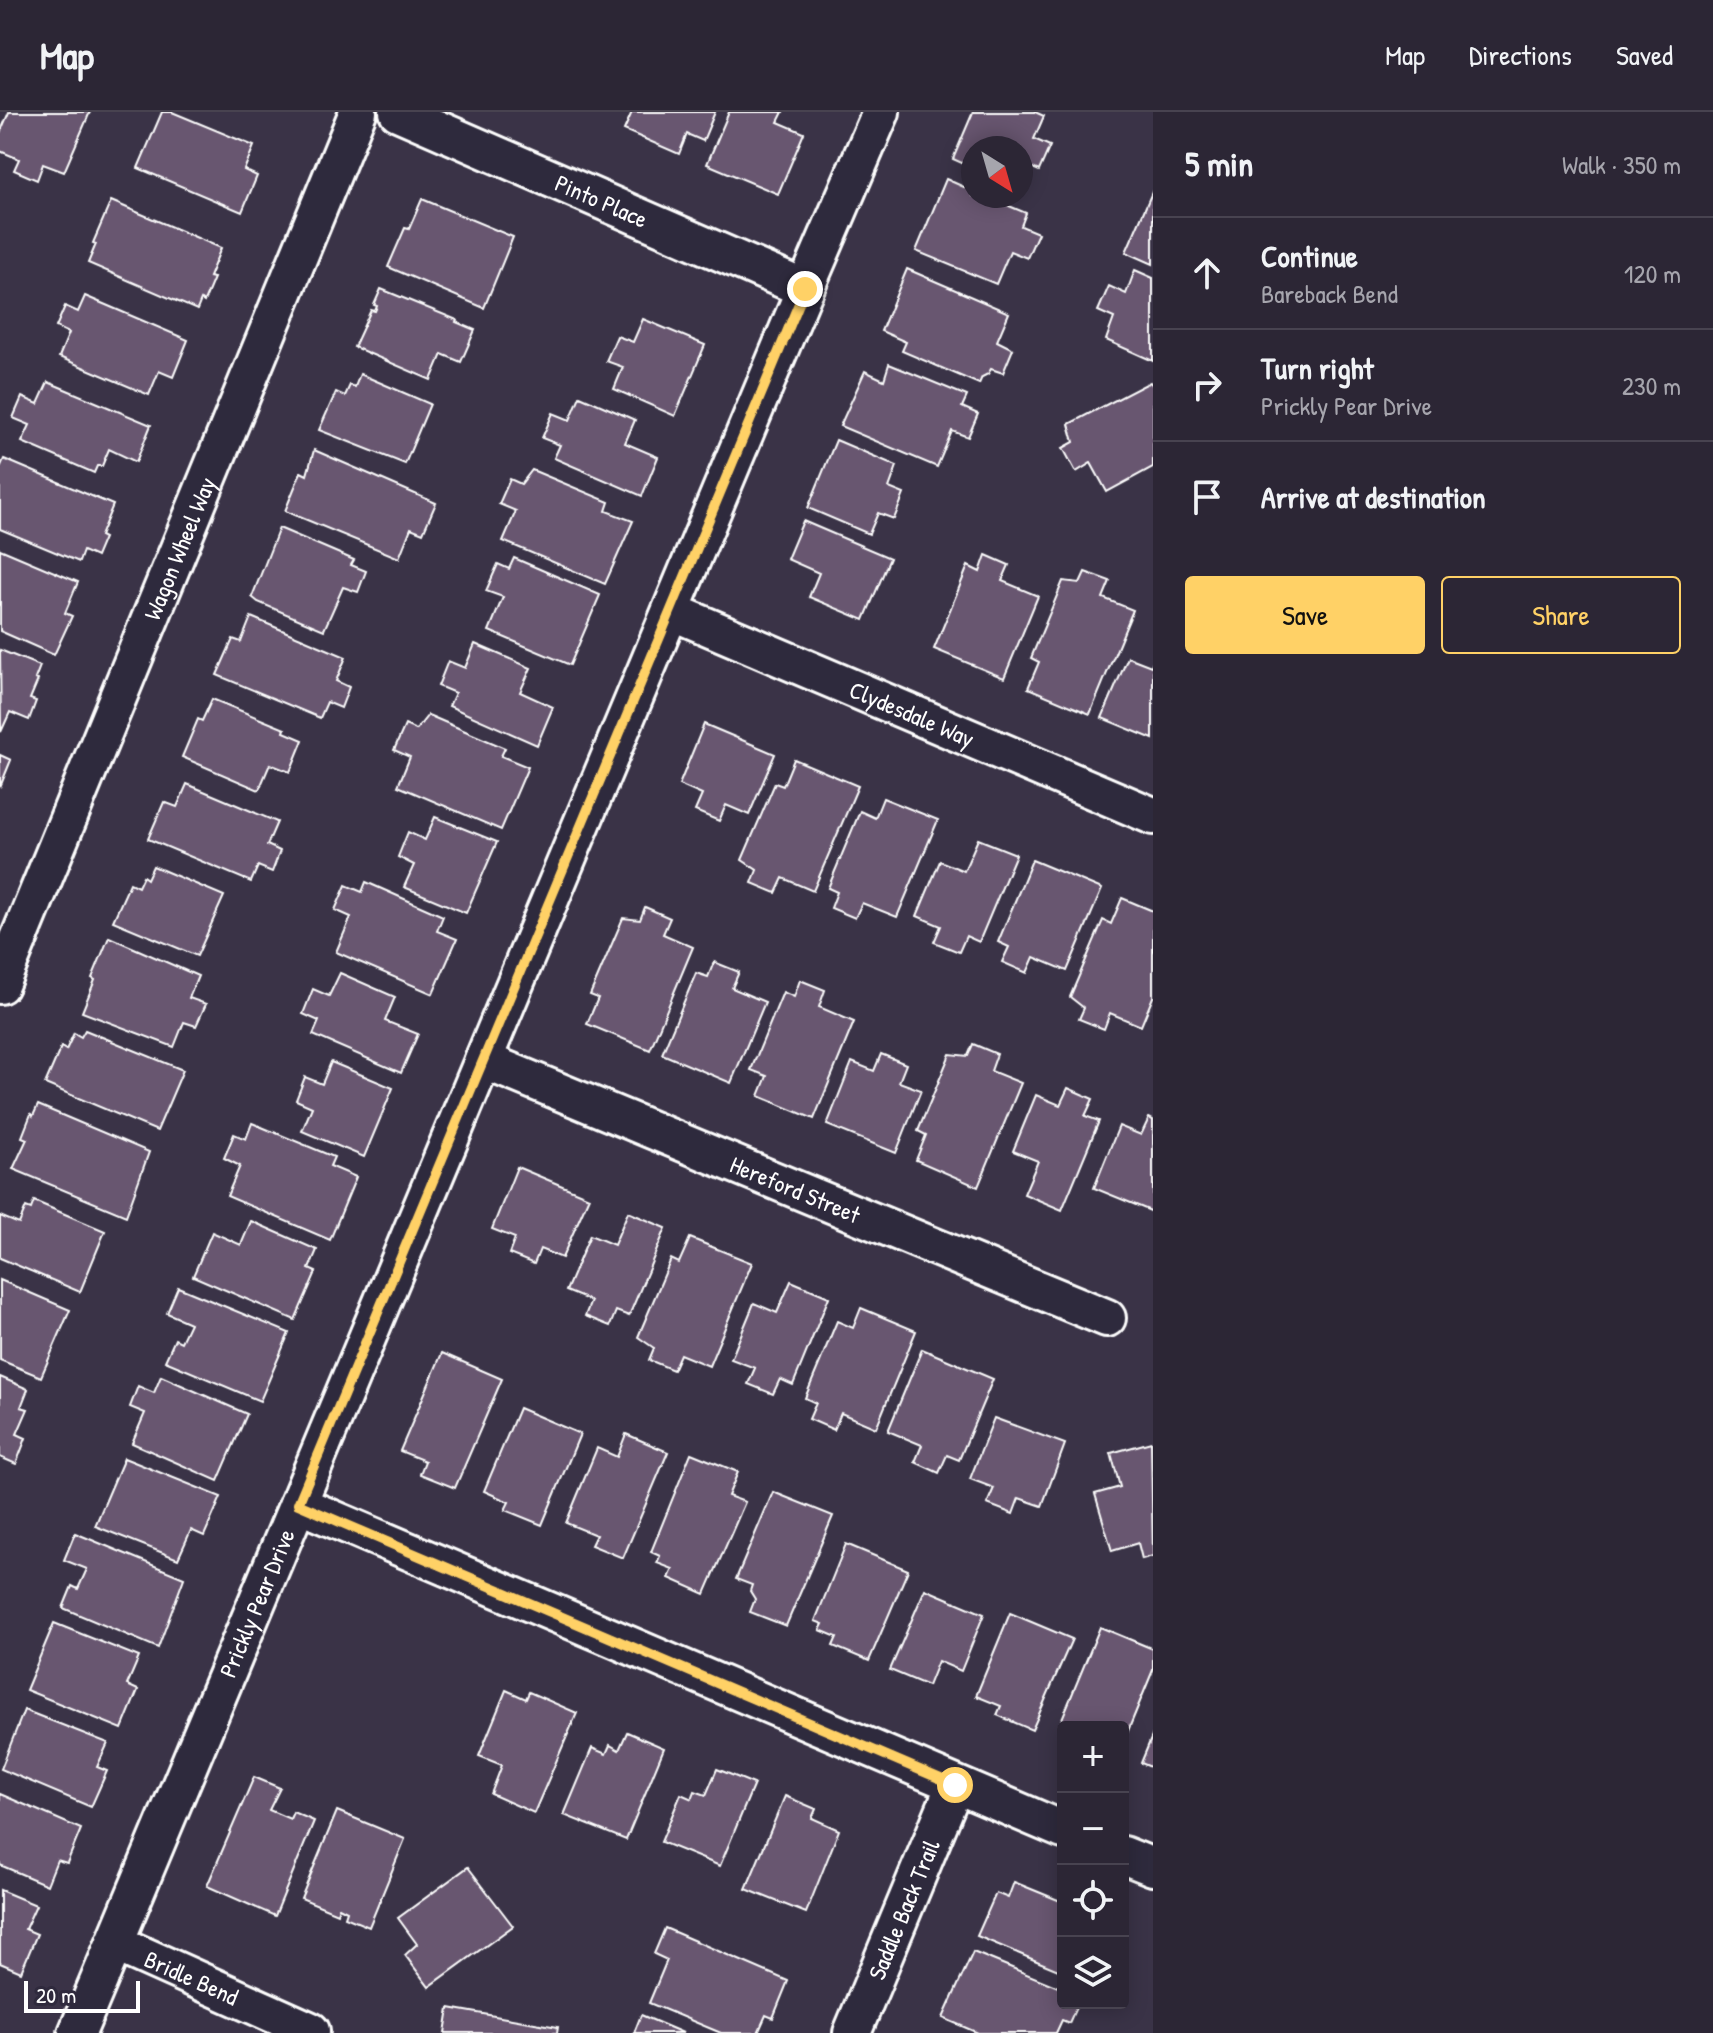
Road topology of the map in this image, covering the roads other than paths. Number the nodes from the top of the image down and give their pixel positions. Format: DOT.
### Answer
graph roads {
  1 [pos="358,112"];
  2 [pos="398,112"];
  3 [pos="881,112"];
  4 [pos="805,289"];
  5 [pos="671,611"];
  6 [pos="1153,816"];
  7 [pos="0,985"];
  8 [pos="483,1060"];
  9 [pos="1107,1318"];
  10 [pos="298,1504"];
  11 [pos="955,1785"];
  12 [pos="1057,1828"];
  13 [pos="1129,1857"];
  14 [pos="1153,1867"];
  15 [pos="115,1943"];
  16 [pos="311,2031"];
  17 [pos="77,2033"];
  18 [pos="852,2033"];
  1 -- 7 [label="street, Wagon Wheel Way"];
  2 -- 4 [label="street, Pinto Place"];
  3 -- 4 [label="street, Prickly Pear Drive"];
  4 -- 5 [label="street, Prickly Pear Drive"];
  5 -- 6 [label="street, Clydesdale Way"];
  5 -- 8 [label="street, Prickly Pear Drive"];
  8 -- 9 [label="street, Hereford Street"];
  8 -- 10 [label="street, Prickly Pear Drive"];
  10 -- 11 [label="street"];
  10 -- 15 [label="street, Prickly Pear Drive"];
  11 -- 12 [label="street"];
  11 -- 18 [label="street, Saddle Back Trail"];
  13 -- 14 [label="street"];
  15 -- 16 [label="street, Bridle Bend"];
  15 -- 17 [label="street, Prickly Pear Drive"];
}
